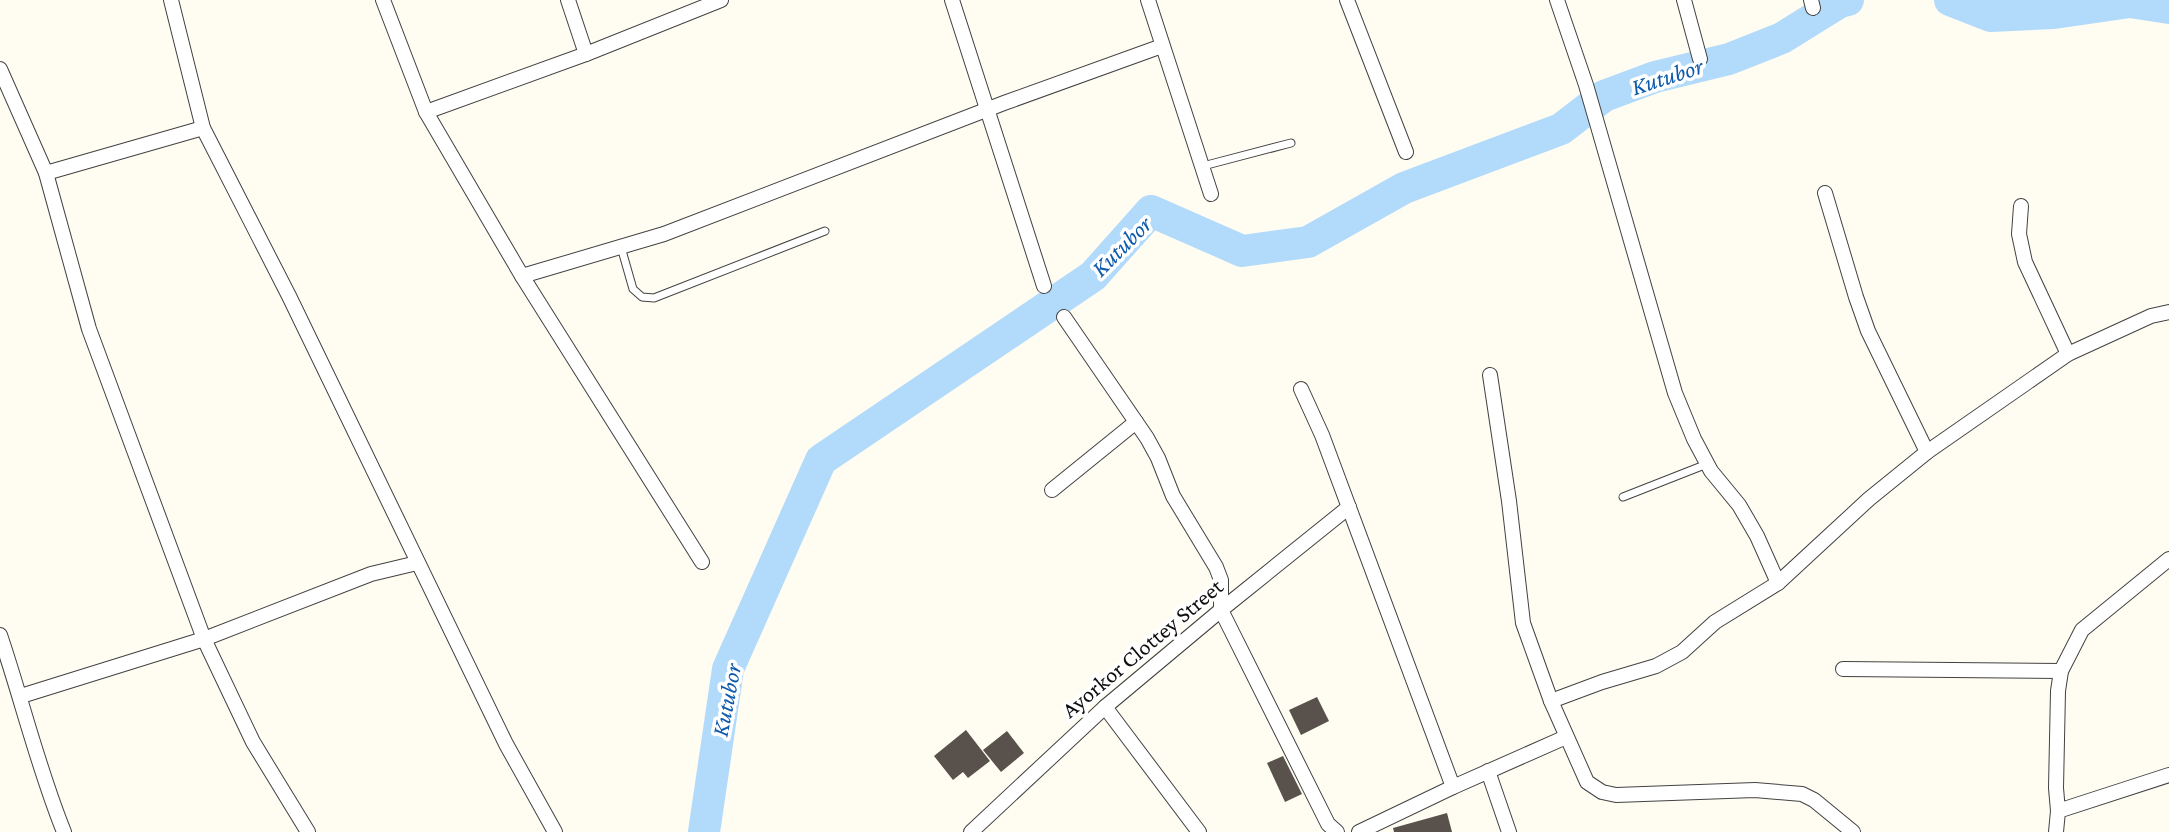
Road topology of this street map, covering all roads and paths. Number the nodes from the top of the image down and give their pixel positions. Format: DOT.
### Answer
graph roads {
  1 [pos="171,0"];
  2 [pos="383,0"];
  3 [pos="568,0"];
  4 [pos="721,0"];
  5 [pos="952,0"];
  6 [pos="1147,0"];
  7 [pos="1347,0"];
  8 [pos="1557,0"];
  9 [pos="1684,0"];
  10 [pos="1162,46"];
  11 [pos="586,54"];
  12 [pos="1700,59"];
  13 [pos="0,69"];
  14 [pos="988,110"];
  15 [pos="426,112"];
  16 [pos="203,128"];
  17 [pos="1291,143"];
  18 [pos="1406,152"];
  19 [pos="1202,167"];
  20 [pos="46,173"];
  21 [pos="1825,193"];
  22 [pos="1211,194"];
  23 [pos="2021,206"];
  24 [pos="825,231"];
  25 [pos="621,247"];
  26 [pos="522,276"];
  27 [pos="1044,286"];
  28 [pos="2169,312"];
  29 [pos="1064,317"];
  30 [pos="2068,354"];
  31 [pos="1490,375"];
  32 [pos="1301,389"];
  33 [pos="1136,422"];
  34 [pos="1927,452"];
  35 [pos="1707,464"];
  36 [pos="1052,490"];
  37 [pos="1623,497"];
  38 [pos="1349,507"];
  39 [pos="2169,559"];
  40 [pos="702,562"];
  41 [pos="417,563"];
  42 [pos="1777,583"];
  43 [pos="1221,610"];
  44 [pos="0,635"];
  45 [pos="204,639"];
  46 [pos="1843,669"];
  47 [pos="2061,671"];
  48 [pos="21,696"];
  49 [pos="1551,701"];
  50 [pos="1105,707"];
  51 [pos="1566,737"];
  52 [pos="1488,771"];
  53 [pos="2169,775"];
  54 [pos="1453,787"];
  55 [pos="2058,811"];
  56 [pos="64,832"];
  57 [pos="308,832"];
  58 [pos="555,832"];
  59 [pos="971,832"];
  60 [pos="1199,832"];
  61 [pos="1338,832"];
  62 [pos="1359,832"];
  63 [pos="1509,832"];
  64 [pos="1853,832"];
  65 [pos="2056,832"];
  1 -- 16 [label="street"];
  2 -- 15 [label="street"];
  3 -- 11 [label="street"];
  4 -- 11 [label="street"];
  5 -- 14 [label="street"];
  6 -- 10 [label="street"];
  7 -- 18 [label="street"];
  8 -- 35 [label="street"];
  9 -- 12 [label="street"];
  10 -- 14 [label="street"];
  10 -- 19 [label="street"];
  11 -- 15 [label="street"];
  13 -- 20 [label="street"];
  14 -- 25 [label="street"];
  14 -- 27 [label="street"];
  15 -- 26 [label="street"];
  16 -- 20 [label="street"];
  16 -- 41 [label="street"];
  17 -- 19 [label="lane"];
  19 -- 22 [label="street"];
  20 -- 45 [label="street"];
  21 -- 34 [label="street"];
  23 -- 30 [label="street"];
  24 -- 25 [label="lane"];
  25 -- 26 [label="street"];
  26 -- 40 [label="street"];
  28 -- 30 [label="street"];
  29 -- 33 [label="street"];
  30 -- 34 [label="street"];
  31 -- 49 [label="street"];
  32 -- 38 [label="street"];
  33 -- 36 [label="street"];
  33 -- 43 [label="street"];
  34 -- 42 [label="street"];
  35 -- 37 [label="lane"];
  35 -- 42 [label="street"];
  38 -- 43 [label="street, Ayorkor Clottey Street"];
  38 -- 54 [label="street"];
  39 -- 47 [label="street"];
  41 -- 45 [label="street"];
  41 -- 58 [label="street"];
  42 -- 49 [label="street"];
  43 -- 50 [label="street, Ayorkor Clottey Street"];
  43 -- 61 [label="street"];
  44 -- 48 [label="street"];
  45 -- 48 [label="street"];
  45 -- 57 [label="street"];
  46 -- 47 [label="street"];
  47 -- 55 [label="street"];
  48 -- 56 [label="street"];
  49 -- 51 [label="street"];
  50 -- 59 [label="street, Ayorkor Clottey Street"];
  50 -- 60 [label="street"];
  51 -- 52 [label="street"];
  51 -- 64 [label="street"];
  52 -- 54 [label="street"];
  52 -- 63 [label="street"];
  53 -- 55 [label="street"];
  54 -- 62 [label="street"];
  55 -- 65 [label="street"];
}
